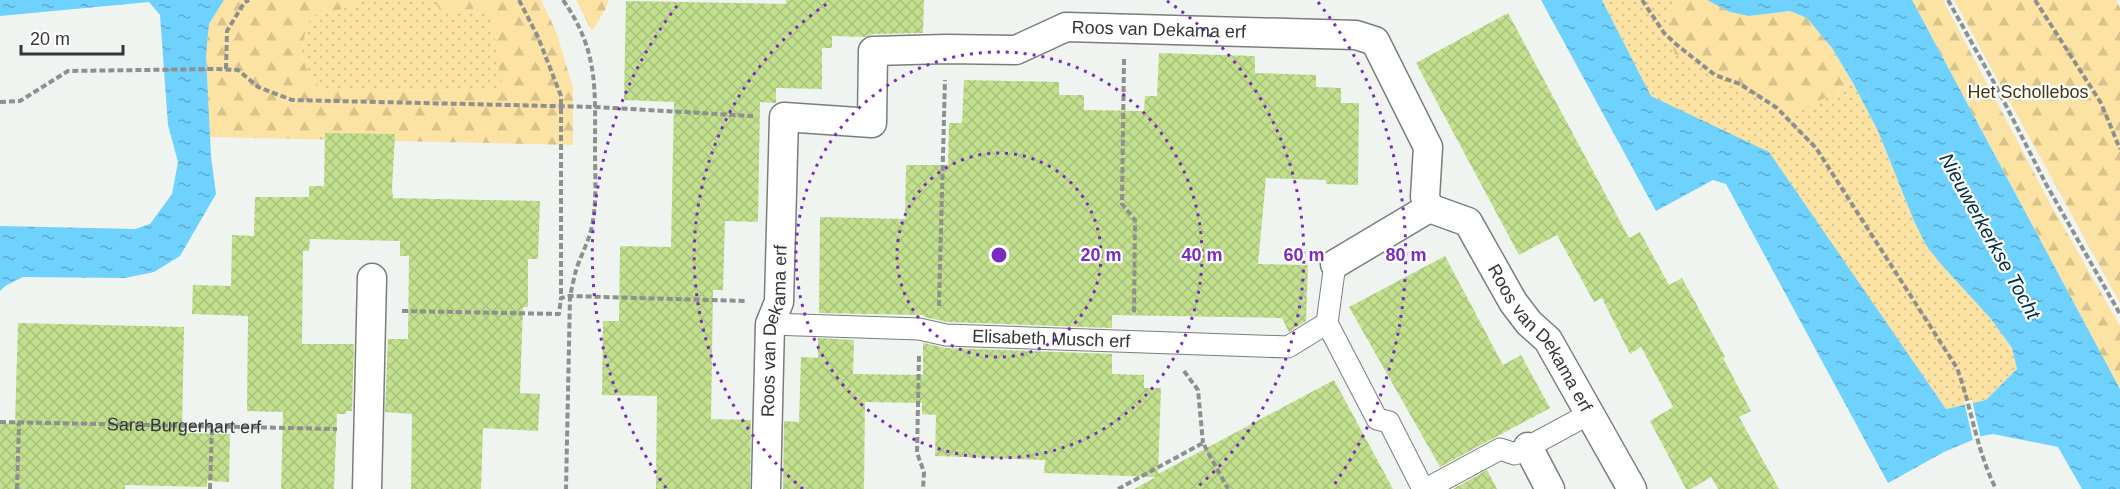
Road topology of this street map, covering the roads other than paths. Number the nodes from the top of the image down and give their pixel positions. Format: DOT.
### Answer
graph roads {
  1 [pos="1429,208"];
  2 [pos="1335,264"];
  3 [pos="372,278"];
  4 [pos="775,313"];
  5 [pos="1328,323"];
  6 [pos="1591,413"];
  7 [pos="1528,447"];
  8 [pos="367,489"];
  9 [pos="766,489"];
  10 [pos="1424,489"];
  11 [pos="1550,489"];
  12 [pos="1632,489"];
  1 -- 2 [label="street"];
  1 -- 4 [label="street, Roos van Dekama erf"];
  1 -- 6 [label="street, Roos van Dekama erf"];
  2 -- 5 [label="street"];
  3 -- 8 [label="street"];
  4 -- 5 [label="street, Elisabeth Musch erf"];
  4 -- 9 [label="street, Roos van Dekama erf"];
  5 -- 10 [label="street"];
  6 -- 7 [label="street"];
  6 -- 12 [label="street, Roos van Dekama erf"];
  7 -- 10 [label="street"];
  7 -- 11 [label="street"];
}
